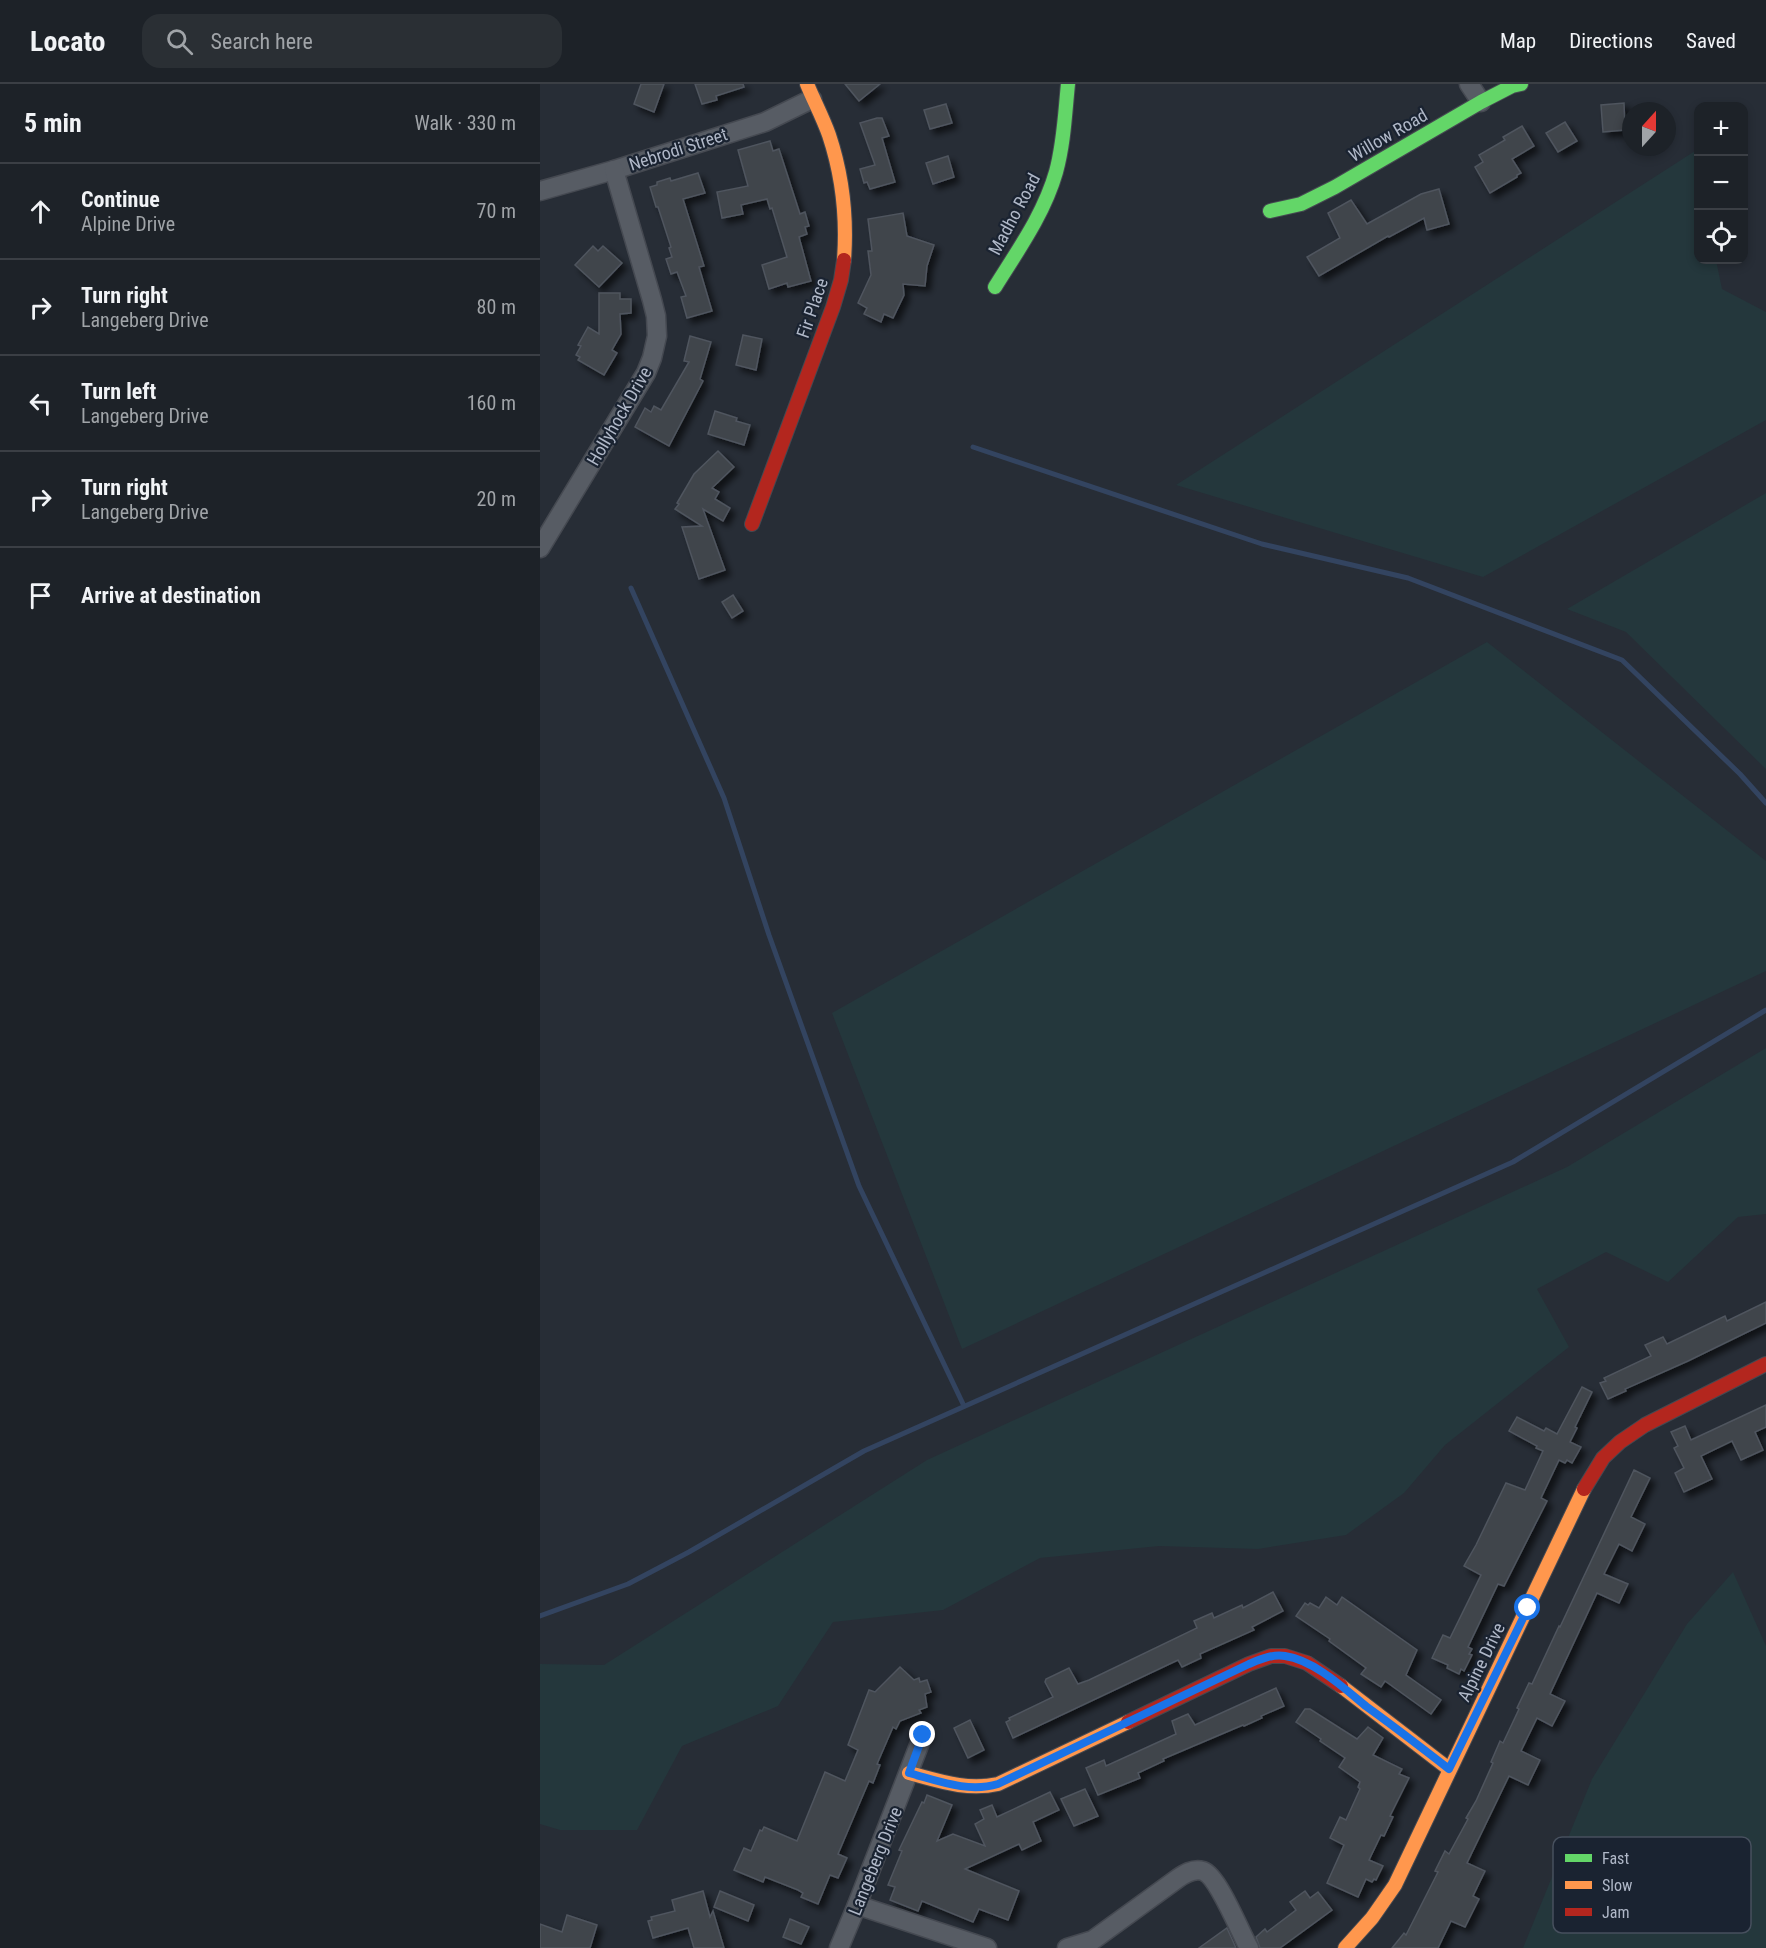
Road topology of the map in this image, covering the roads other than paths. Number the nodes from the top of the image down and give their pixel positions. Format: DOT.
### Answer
graph roads {
  1 [pos="1068,84"];
  2 [pos="1469,84"];
  3 [pos="1521,84"];
  4 [pos="810,92"];
  5 [pos="1481,102"];
  6 [pos="614,170"];
  7 [pos="540,191"];
  8 [pos="1270,211"];
  9 [pos="995,287"];
  10 [pos="752,524"];
  11 [pos="540,548"];
  12 [pos="1766,1364"];
  13 [pos="923,1735"];
  14 [pos="1449,1769"];
  15 [pos="909,1773"];
  16 [pos="857,1905"];
  17 [pos="839,1948"];
  18 [pos="987,1948"];
  19 [pos="1067,1948"];
  20 [pos="1248,1948"];
  21 [pos="1345,1948"];
  1 -- 9 [label="street, Madho Road"];
  2 -- 5 [label="street"];
  3 -- 5 [label="street, Willow Road"];
  4 -- 6 [label="street, Nebrodi Street"];
  4 -- 10 [label="street, Fir Place"];
  5 -- 8 [label="street, Willow Road"];
  6 -- 7 [label="street, Nebrodi Street"];
  6 -- 11 [label="street, Hollyhock Drive"];
  12 -- 14 [label="street, Alpine Drive"];
  13 -- 15 [label="street, Langeberg Drive"];
  14 -- 15 [label="street"];
  14 -- 21 [label="street, Alpine Drive"];
  15 -- 16 [label="street, Langeberg Drive"];
  16 -- 17 [label="street, Langeberg Drive"];
  16 -- 18 [label="street"];
  19 -- 20 [label="street"];
}
